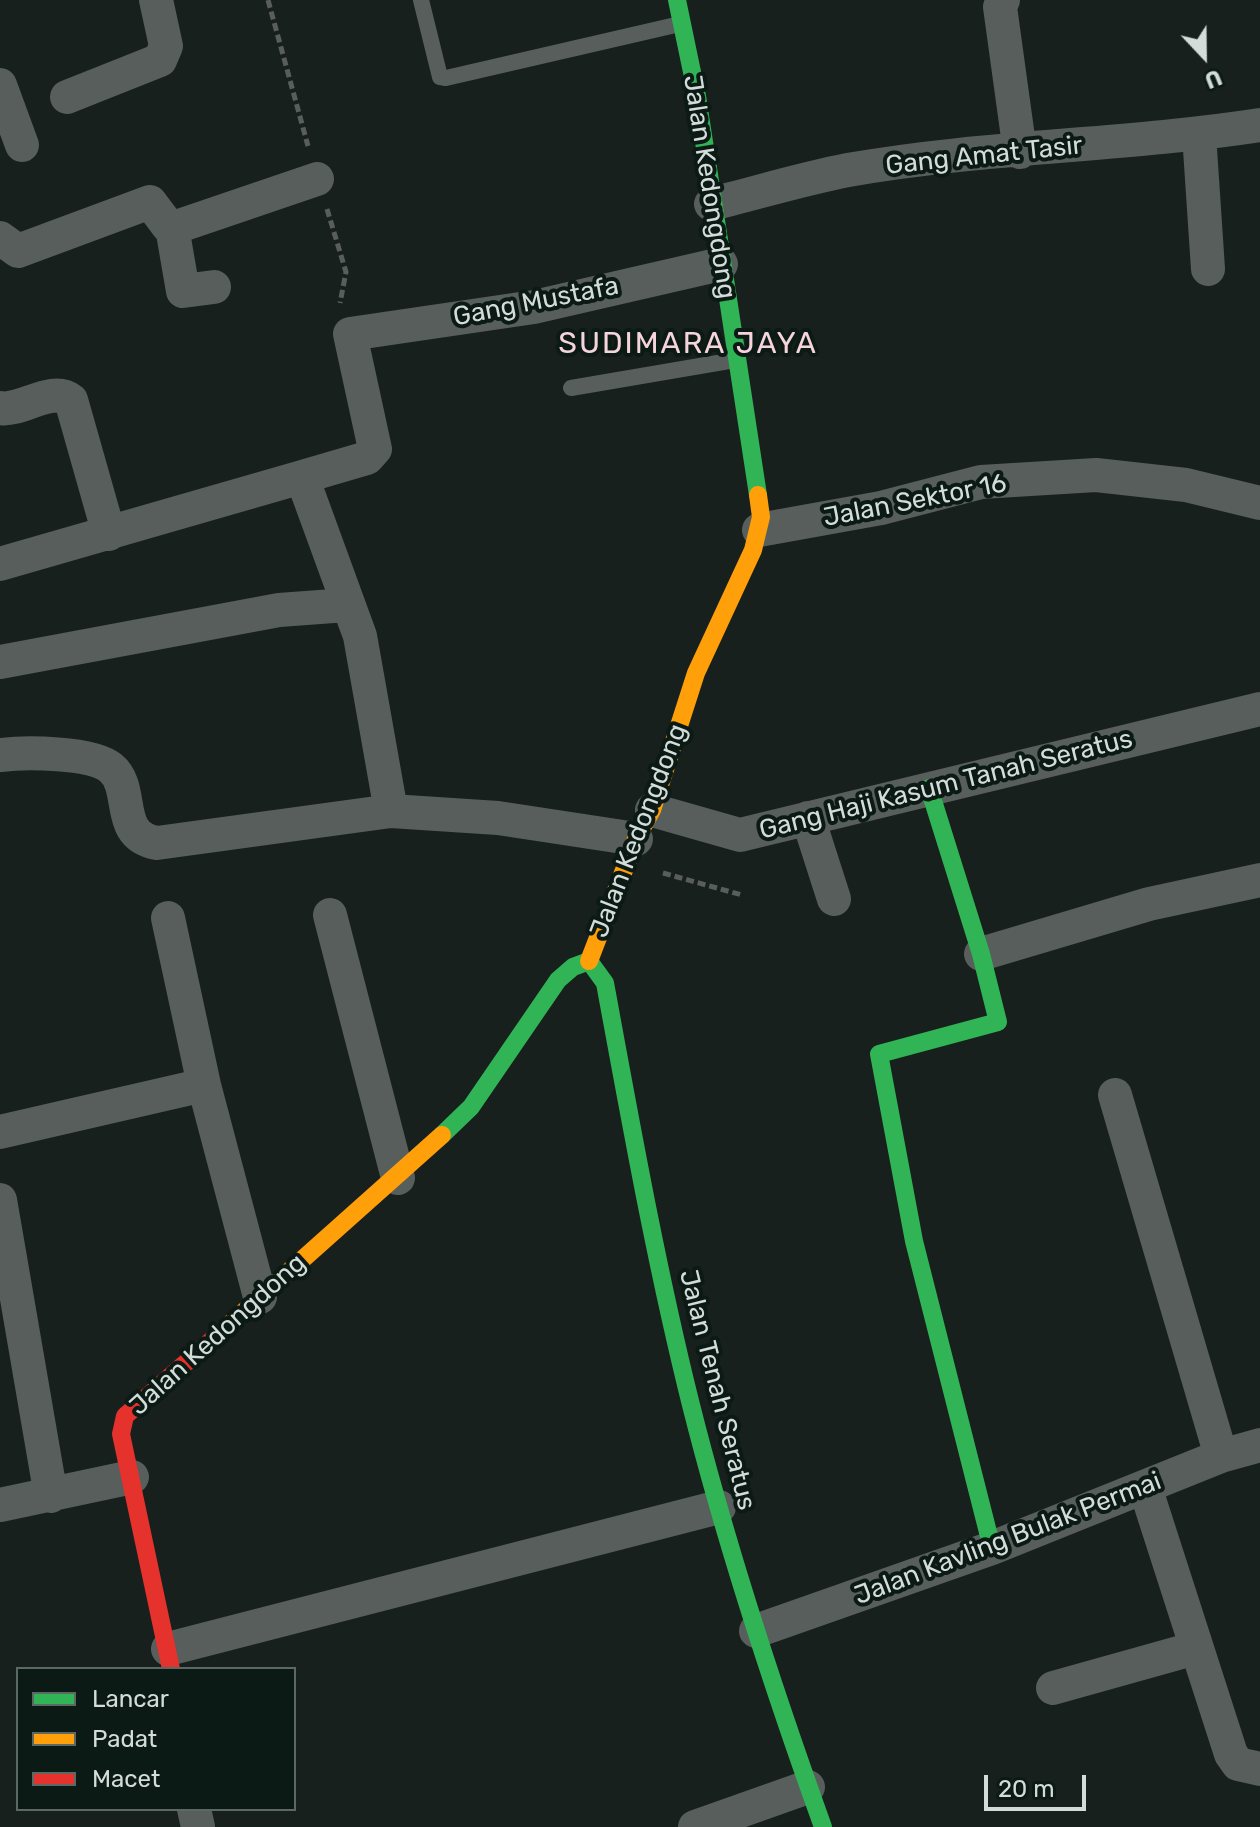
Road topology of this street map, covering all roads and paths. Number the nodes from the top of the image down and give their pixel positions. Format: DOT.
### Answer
graph roads {
  1 [pos="156,0"];
  2 [pos="421,0"];
  3 [pos="677,0"];
  4 [pos="1003,0"];
  5 [pos="682,24"];
  6 [pos="0,85"];
  7 [pos="67,97"];
  8 [pos="1260,125"];
  9 [pos="1199,134"];
  10 [pos="22,145"];
  11 [pos="1020,152"];
  12 [pos="317,179"];
  13 [pos="711,204"];
  14 [pos="172,227"];
  15 [pos="0,238"];
  16 [pos="721,264"];
  17 [pos="1208,269"];
  18 [pos="214,287"];
  19 [pos="735,360"];
  20 [pos="571,388"];
  21 [pos="0,408"];
  22 [pos="302,477"];
  23 [pos="1260,503"];
  24 [pos="759,530"];
  25 [pos="109,534"];
  26 [pos="0,564"];
  27 [pos="347,605"];
  28 [pos="0,662"];
  29 [pos="1251,711"];
  30 [pos="0,755"];
  31 [pos="929,788"];
  32 [pos="391,811"];
  33 [pos="808,818"];
  34 [pos="638,837"];
  35 [pos="1260,880"];
  36 [pos="742,895"];
  37 [pos="834,899"];
  38 [pos="330,915"];
  39 [pos="168,918"];
  40 [pos="981,954"];
  41 [pos="589,961"];
  42 [pos="204,1085"];
  43 [pos="1115,1095"];
  44 [pos="0,1132"];
  45 [pos="398,1178"];
  46 [pos="0,1200"];
  47 [pos="260,1297"];
  48 [pos="1259,1447"];
  49 [pos="1221,1456"];
  50 [pos="132,1477"];
  51 [pos="1145,1487"];
  52 [pos="51,1496"];
  53 [pos="0,1505"];
  54 [pos="719,1507"];
  55 [pos="992,1548"];
  56 [pos="756,1631"];
  57 [pos="1196,1648"];
  58 [pos="170,1659"];
  59 [pos="1053,1688"];
  60 [pos="1260,1769"];
  61 [pos="808,1787"];
  62 [pos="695,1827"];
  63 [pos="823,1827"];
  1 -- 7 [label="street"];
  2 -- 5 [label="lane"];
  3 -- 5 [label="street, Jalan Kedongdong"];
  4 -- 11 [label="street"];
  5 -- 13 [label="street, Jalan Kedongdong"];
  6 -- 10 [label="street"];
  8 -- 9 [label="street, Gang Amat Tasir"];
  9 -- 11 [label="street, Gang Amat Tasir"];
  9 -- 17 [label="street"];
  11 -- 13 [label="street, Gang Amat Tasir"];
  12 -- 14 [label="street"];
  13 -- 16 [label="street, Jalan Kedongdong"];
  14 -- 15 [label="street"];
  14 -- 18 [label="street"];
  16 -- 19 [label="street, Jalan Kedongdong"];
  16 -- 22 [label="street, Gang Mustafa"];
  19 -- 20 [label="lane"];
  19 -- 24 [label="street, Jalan Kedongdong"];
  21 -- 25 [label="street"];
  22 -- 25 [label="street"];
  22 -- 27 [label="street"];
  23 -- 24 [label="street, Jalan Sektor 16"];
  24 -- 34 [label="street, Jalan Kedongdong"];
  25 -- 26 [label="street"];
  27 -- 28 [label="street"];
  27 -- 32 [label="street"];
  29 -- 31 [label="street, Gang Haji Kasum Tanah Seratus"];
  30 -- 32 [label="street, Gang Haji Kasum Tanah Seratus"];
  31 -- 33 [label="street, Gang Haji Kasum Tanah Seratus"];
  31 -- 40 [label="street"];
  32 -- 34 [label="street, Gang Haji Kasum Tanah Seratus"];
  33 -- 34 [label="street, Gang Haji Kasum Tanah Seratus"];
  33 -- 37 [label="street"];
  34 -- 36 [label="path"];
  34 -- 41 [label="street, Jalan Kedongdong"];
  35 -- 40 [label="street"];
  38 -- 45 [label="street"];
  39 -- 42 [label="street"];
  40 -- 55 [label="street"];
  41 -- 45 [label="street, Jalan Kedongdong"];
  41 -- 54 [label="street, Jalan Tenah Seratus"];
  42 -- 44 [label="street"];
  42 -- 47 [label="street"];
  43 -- 49 [label="street"];
  45 -- 47 [label="street, Jalan Kedongdong"];
  46 -- 52 [label="street"];
  47 -- 50 [label="street, Jalan Kedongdong"];
  48 -- 49 [label="street, Jalan Kavling Bulak Permai"];
  49 -- 51 [label="street, Jalan Kavling Bulak Permai"];
  50 -- 52 [label="street"];
  50 -- 58 [label="street, Jalan Kedongdong"];
  51 -- 55 [label="street, Jalan Kavling Bulak Permai"];
  51 -- 57 [label="street"];
  52 -- 53 [label="street"];
  54 -- 56 [label="street, Jalan Tenah Seratus"];
  54 -- 58 [label="street"];
  55 -- 56 [label="street, Jalan Kavling Bulak Permai"];
  56 -- 61 [label="street, Jalan Tenah Seratus"];
  57 -- 59 [label="street"];
  57 -- 60 [label="street"];
  61 -- 62 [label="street"];
  61 -- 63 [label="street, Jalan Tenah Seratus"];
}
